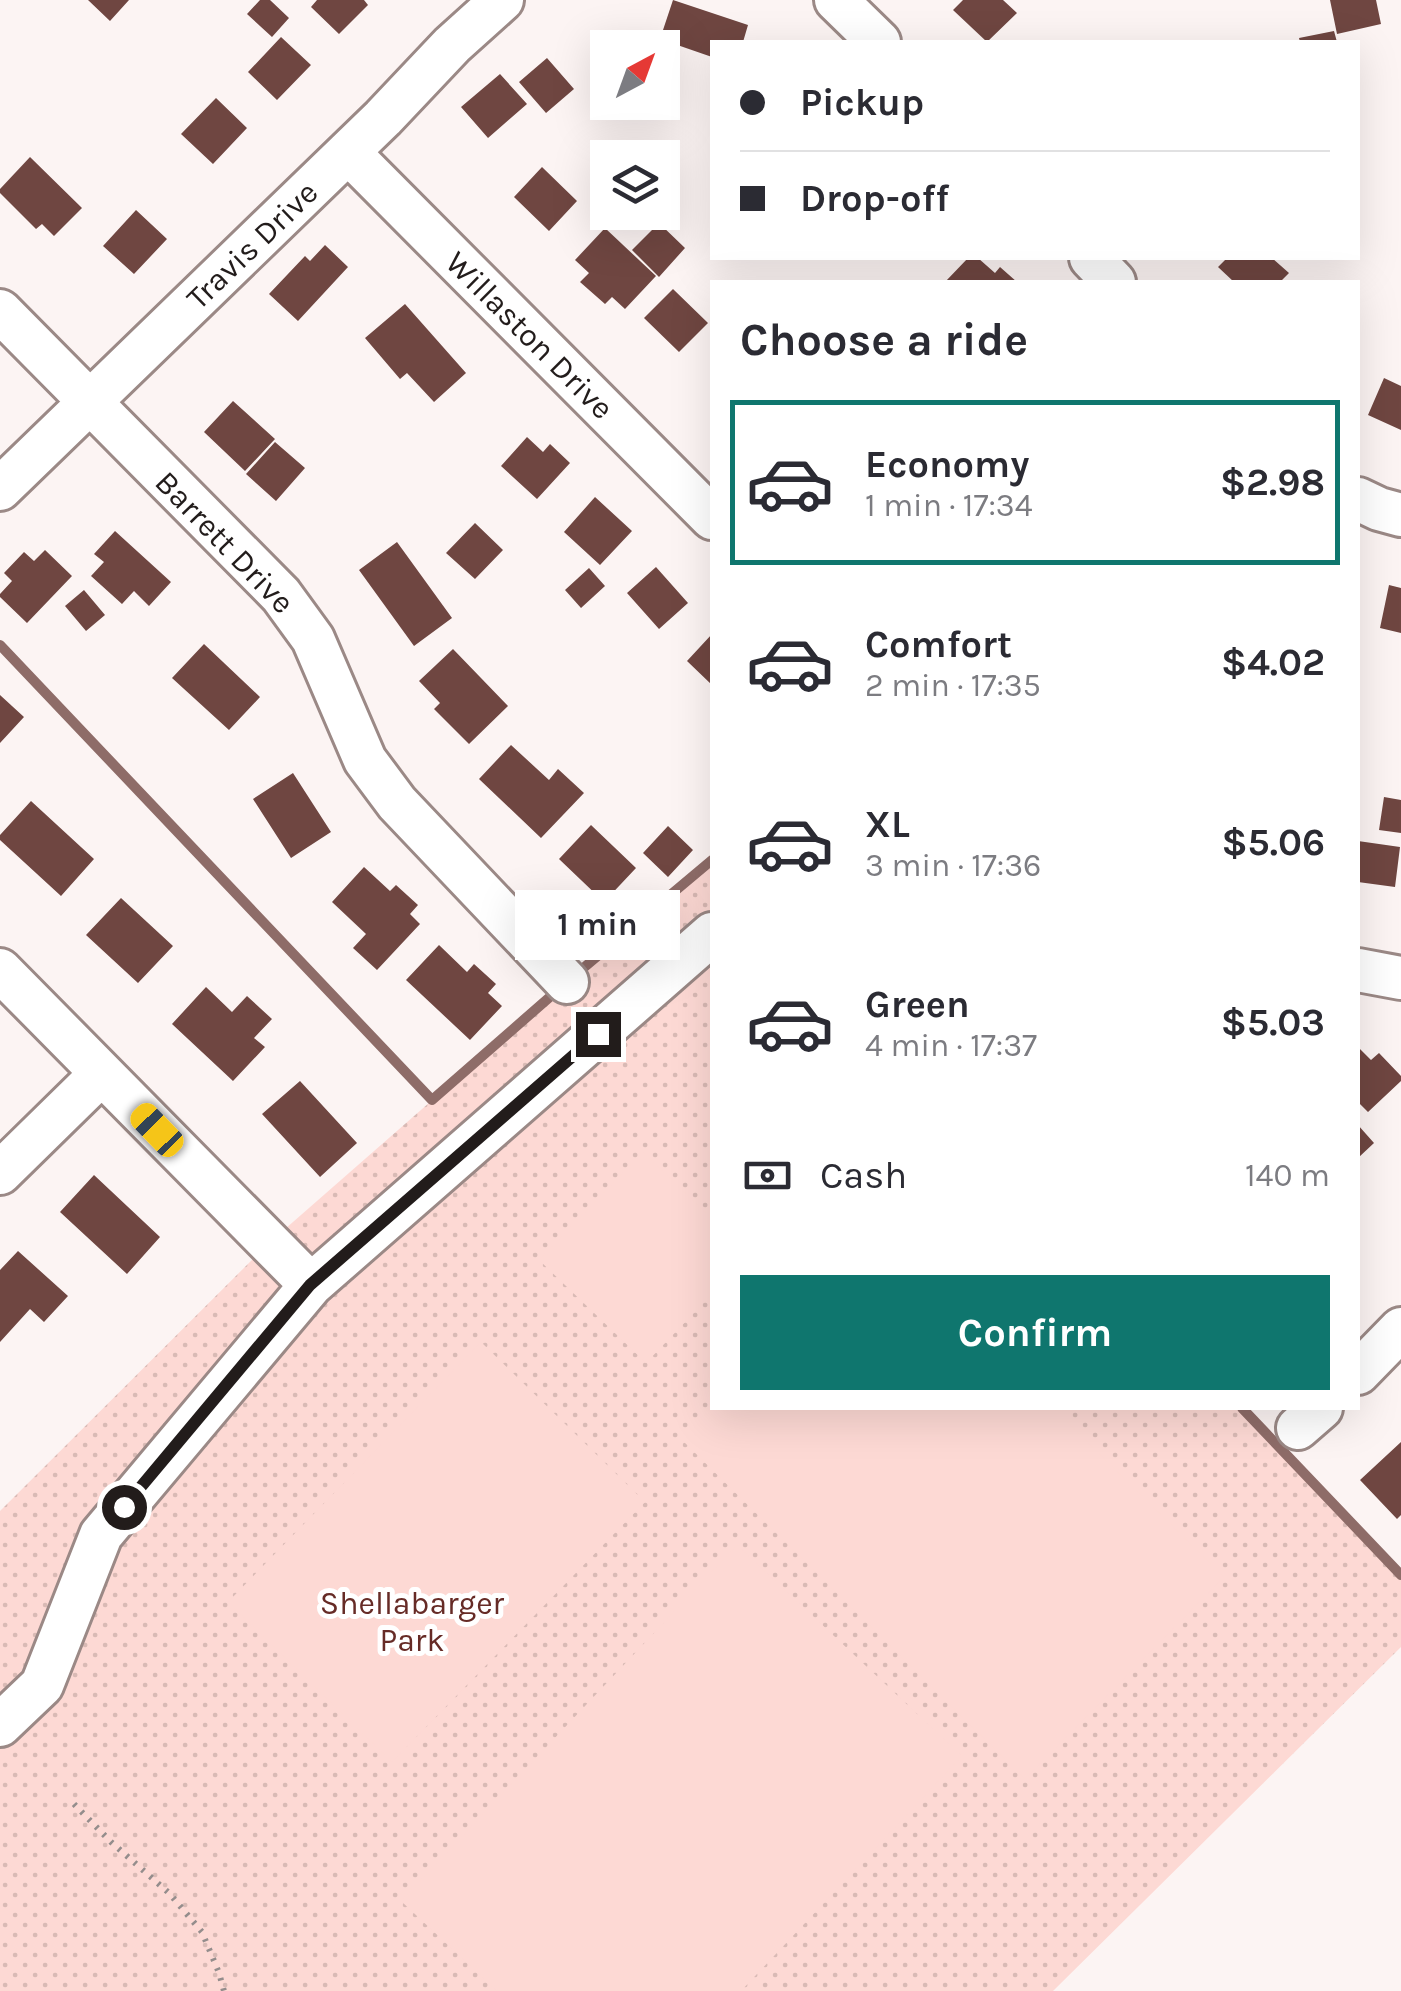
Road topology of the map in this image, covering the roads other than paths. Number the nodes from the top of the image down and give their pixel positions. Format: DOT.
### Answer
graph roads {
  1 [pos="502,0"];
  2 [pos="836,0"];
  3 [pos="877,40"];
  4 [pos="348,152"];
  5 [pos="1093,260"];
  6 [pos="1112,280"];
  7 [pos="0,311"];
  8 [pos="91,402"];
  9 [pos="0,489"];
  10 [pos="1360,500"];
  11 [pos="1401,515"];
  12 [pos="710,516"];
  13 [pos="710,936"];
  14 [pos="0,970"];
  15 [pos="1360,970"];
  16 [pos="1401,978"];
  17 [pos="567,982"];
  18 [pos="102,1074"];
  19 [pos="0,1174"];
  20 [pos="310,1285"];
  21 [pos="1401,1329"];
  22 [pos="1360,1371"];
  23 [pos="0,1725"];
  1 -- 4 [label="street, Travis Drive"];
  2 -- 3 [label="street"];
  4 -- 8 [label="street, Travis Drive"];
  4 -- 12 [label="street, Willaston Drive"];
  5 -- 6 [label="street"];
  7 -- 8 [label="street, Barrett Drive"];
  8 -- 9 [label="street, Travis Drive"];
  8 -- 17 [label="street, Barrett Drive"];
  10 -- 11 [label="street"];
  13 -- 20 [label="street"];
  14 -- 18 [label="street"];
  15 -- 16 [label="street"];
  18 -- 19 [label="street"];
  18 -- 20 [label="street"];
  20 -- 23 [label="street"];
  21 -- 22 [label="street"];
}
